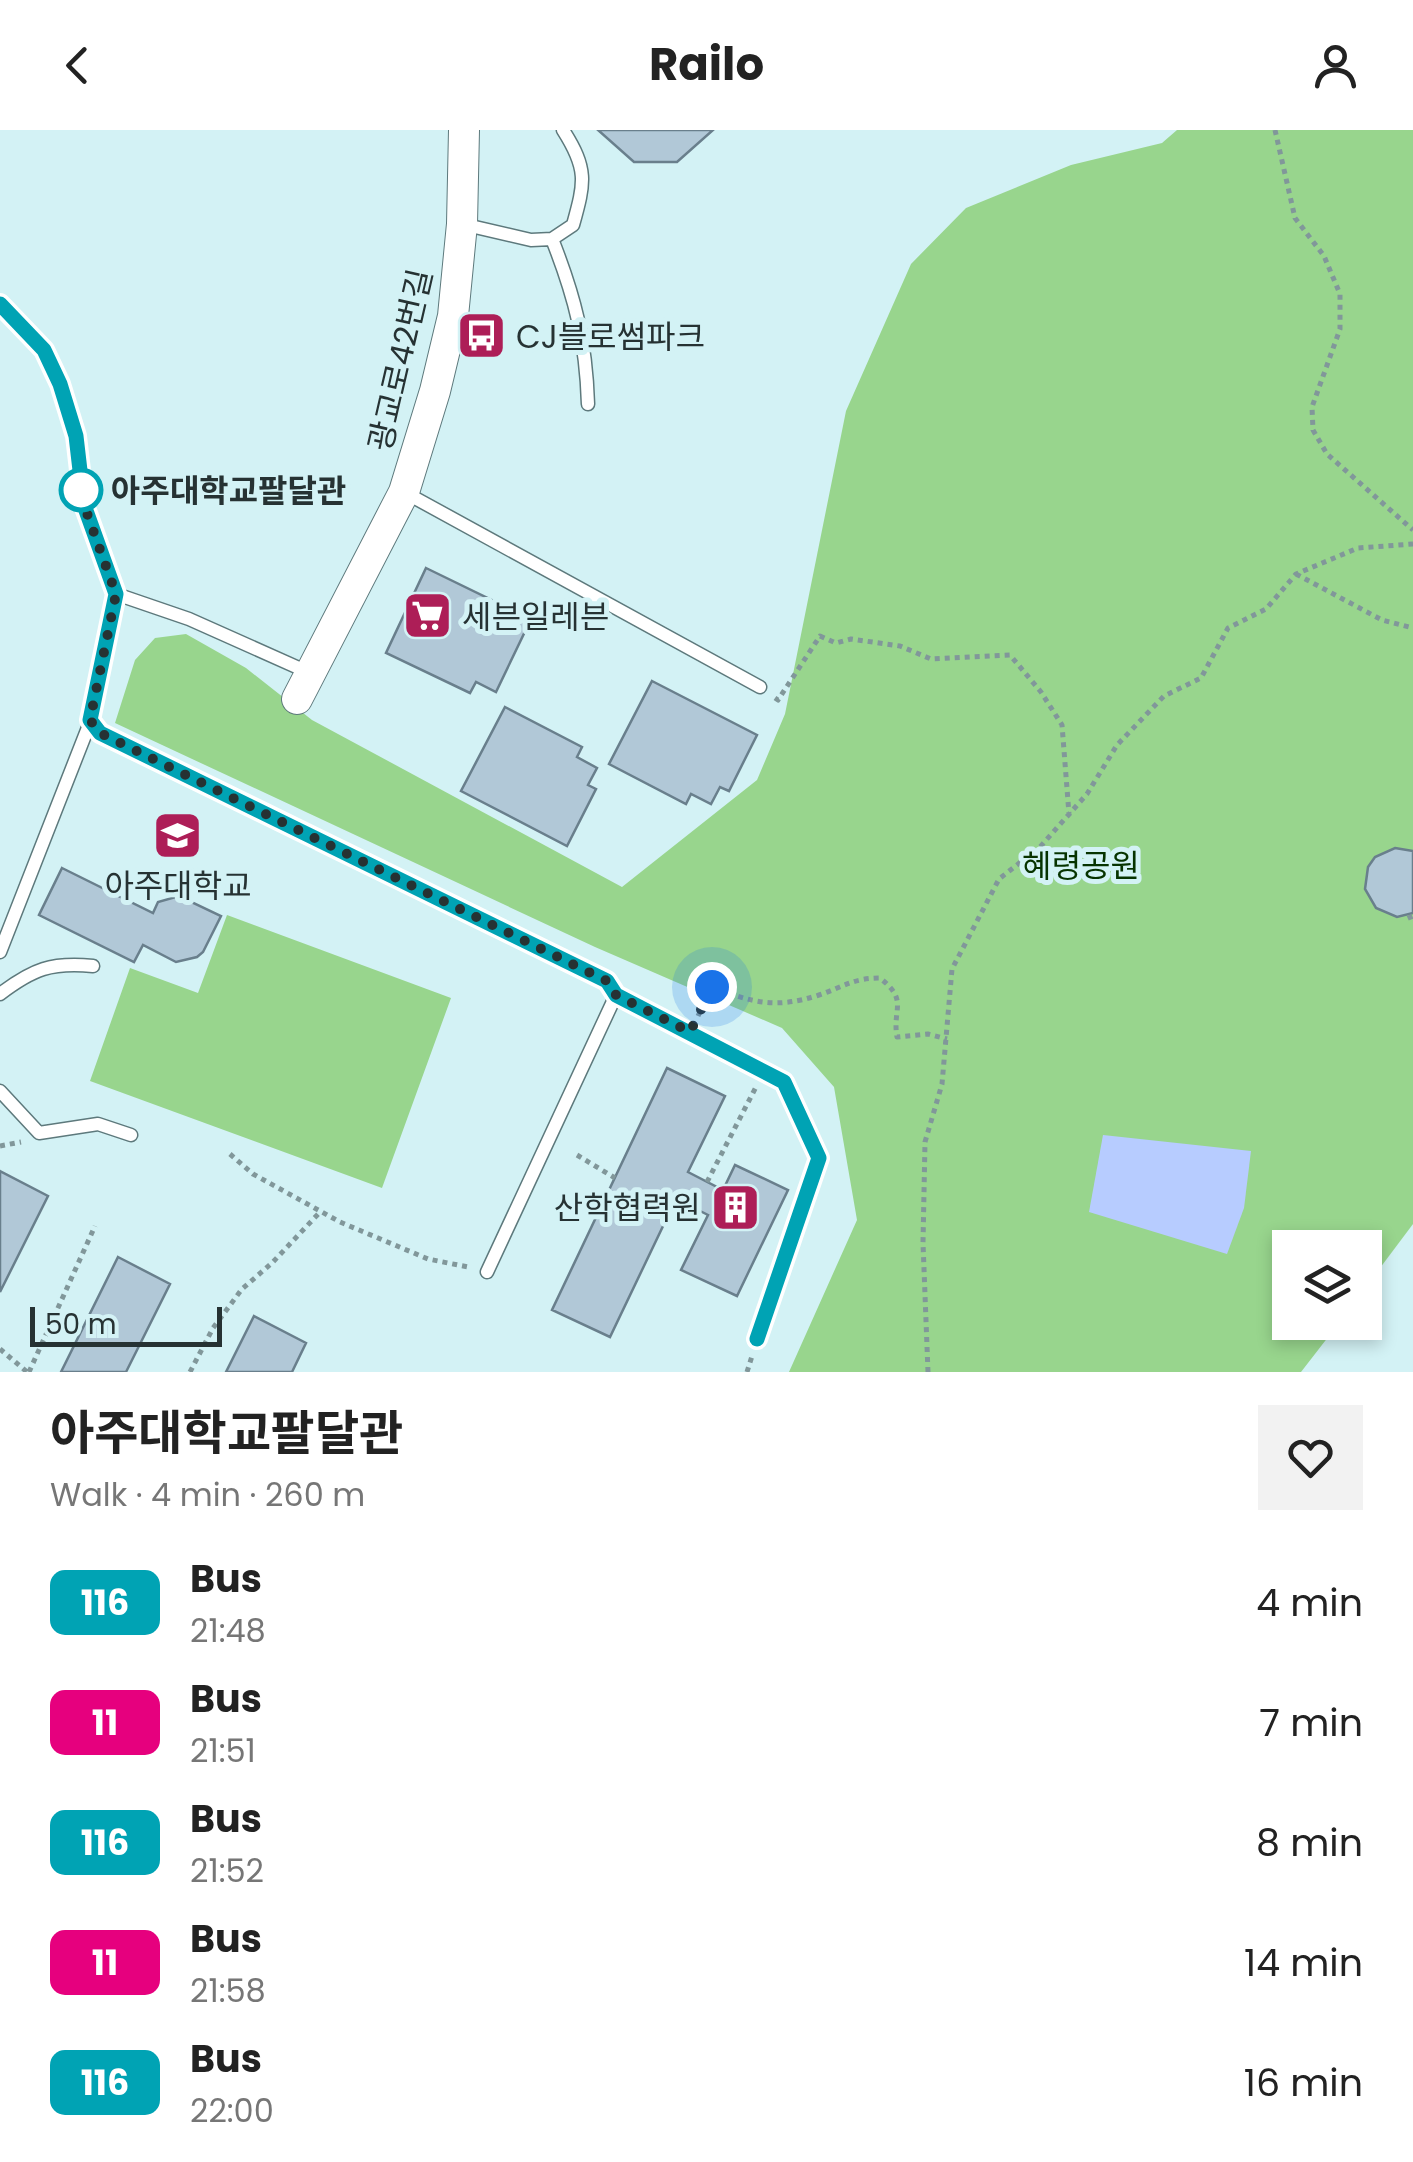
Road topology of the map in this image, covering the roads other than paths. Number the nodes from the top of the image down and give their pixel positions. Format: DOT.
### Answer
graph roads {
  1 [pos="464,130"];
  2 [pos="563,130"];
  3 [pos="462,224"];
  4 [pos="552,238"];
  5 [pos="0,304"];
  6 [pos="588,404"];
  7 [pos="404,492"];
  8 [pos="116,594"];
  9 [pos="303,686"];
  10 [pos="760,687"];
  11 [pos="90,720"];
  12 [pos="0,952"];
  13 [pos="93,966"];
  14 [pos="0,994"];
  15 [pos="616,995"];
  16 [pos="0,1091"];
  17 [pos="131,1135"];
  18 [pos="487,1272"];
  19 [pos="757,1339"];
  1 -- 3 [label="street, 광교로42번길"];
  2 -- 4 [label="lane"];
  3 -- 4 [label="lane"];
  3 -- 7 [label="street, 광교로42번길"];
  4 -- 6 [label="lane"];
  5 -- 8 [label="lane"];
  7 -- 9 [label="street, 광교로42번길"];
  7 -- 10 [label="lane"];
  8 -- 9 [label="lane"];
  8 -- 11 [label="lane"];
  11 -- 12 [label="lane"];
  11 -- 15 [label="lane"];
  13 -- 14 [label="lane"];
  15 -- 18 [label="lane"];
  15 -- 19 [label="lane"];
  16 -- 17 [label="lane"];
}
